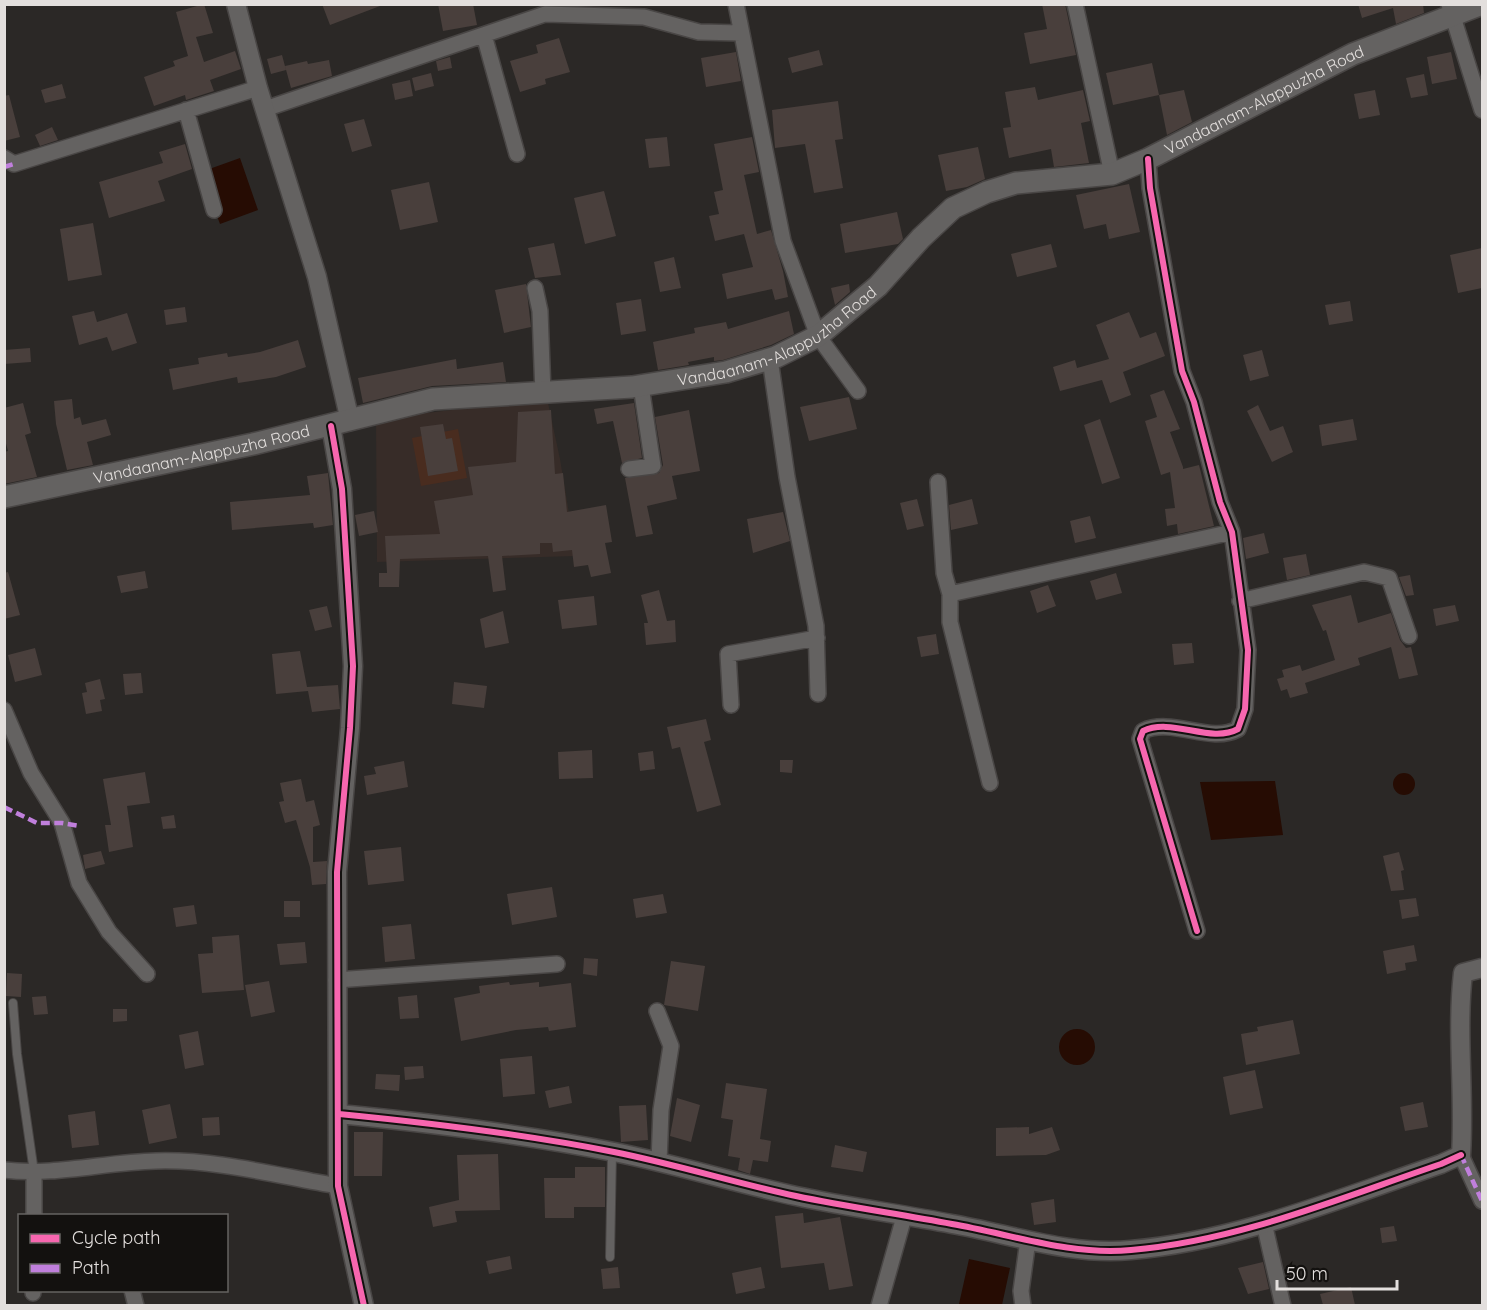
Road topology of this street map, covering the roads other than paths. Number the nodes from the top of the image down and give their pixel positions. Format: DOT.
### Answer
graph roads {
  1 [pos="236,4"];
  2 [pos="736,4"];
  3 [pos="1075,4"];
  4 [pos="1482,4"];
  5 [pos="544,9"];
  6 [pos="1451,9"];
  7 [pos="741,33"];
  8 [pos="484,35"];
  9 [pos="258,88"];
  10 [pos="265,109"];
  11 [pos="186,110"];
  12 [pos="1482,110"];
  13 [pos="517,154"];
  14 [pos="1148,159"];
  15 [pos="8,163"];
  16 [pos="1112,174"];
  17 [pos="214,210"];
  18 [pos="535,288"];
  19 [pos="818,336"];
  20 [pos="770,359"];
  21 [pos="641,386"];
  22 [pos="858,391"];
  23 [pos="543,394"];
  24 [pos="341,424"];
  25 [pos="629,469"];
  26 [pos="938,482"];
  27 [pos="4,497"];
  28 [pos="1232,532"];
  29 [pos="950,594"];
  30 [pos="1240,600"];
  31 [pos="1409,636"];
  32 [pos="817,638"];
  33 [pos="818,694"];
  34 [pos="731,705"];
  35 [pos="4,710"];
  36 [pos="990,783"];
  37 [pos="1197,931"];
  38 [pos="557,964"];
  39 [pos="1482,968"];
  40 [pos="147,974"];
  41 [pos="336,980"];
  42 [pos="13,1003"];
  43 [pos="657,1011"];
  44 [pos="339,1113"];
  45 [pos="612,1151"];
  46 [pos="1461,1155"];
  47 [pos="659,1162"];
  48 [pos="4,1170"];
  49 [pos="34,1173"];
  50 [pos="338,1186"];
  51 [pos="1482,1201"];
  52 [pos="34,1214"];
  53 [pos="904,1217"];
  54 [pos="1264,1223"];
  55 [pos="1028,1240"];
  56 [pos="610,1257"];
  57 [pos="364,1305"];
  58 [pos="879,1305"];
  59 [pos="1023,1305"];
  60 [pos="1283,1305"];
  1 -- 9 [label="street"];
  2 -- 7 [label="street"];
  3 -- 16 [label="street"];
  4 -- 6 [label="main road, Vandaanam-Alappuzha Road"];
  5 -- 7 [label="street"];
  5 -- 8 [label="street"];
  6 -- 12 [label="street"];
  6 -- 14 [label="main road, Vandaanam-Alappuzha Road"];
  7 -- 19 [label="street"];
  8 -- 10 [label="street"];
  8 -- 13 [label="street"];
  9 -- 10 [label="street"];
  9 -- 11 [label="street"];
  10 -- 24 [label="street"];
  11 -- 15 [label="street"];
  11 -- 17 [label="street"];
  14 -- 16 [label="main road, Vandaanam-Alappuzha Road"];
  14 -- 28 [label="street"];
  16 -- 19 [label="main road, Vandaanam-Alappuzha Road"];
  18 -- 23 [label="street"];
  19 -- 20 [label="main road, Vandaanam-Alappuzha Road"];
  19 -- 22 [label="street"];
  20 -- 21 [label="main road, Vandaanam-Alappuzha Road"];
  20 -- 32 [label="street"];
  21 -- 23 [label="main road, Vandaanam-Alappuzha Road"];
  21 -- 25 [label="street"];
  23 -- 24 [label="main road, Vandaanam-Alappuzha Road"];
  24 -- 27 [label="main road, Vandaanam-Alappuzha Road"];
  24 -- 41 [label="street"];
  26 -- 29 [label="street"];
  28 -- 29 [label="street"];
  28 -- 30 [label="street"];
  29 -- 36 [label="street"];
  30 -- 31 [label="street"];
  30 -- 37 [label="street"];
  32 -- 33 [label="street"];
  32 -- 34 [label="street"];
  35 -- 40 [label="street"];
  38 -- 41 [label="street"];
  39 -- 46 [label="street"];
  41 -- 44 [label="street"];
  42 -- 49 [label="lane"];
  43 -- 47 [label="street"];
  44 -- 45 [label="street"];
  44 -- 50 [label="street"];
  45 -- 47 [label="street"];
  45 -- 56 [label="lane"];
  46 -- 51 [label="street"];
  46 -- 54 [label="street"];
  47 -- 53 [label="street"];
  48 -- 49 [label="street"];
  49 -- 50 [label="street"];
  49 -- 52 [label="street"];
  50 -- 57 [label="street"];
  53 -- 55 [label="street"];
  53 -- 58 [label="street"];
  54 -- 55 [label="street"];
  54 -- 60 [label="street"];
  55 -- 59 [label="street"];
}
